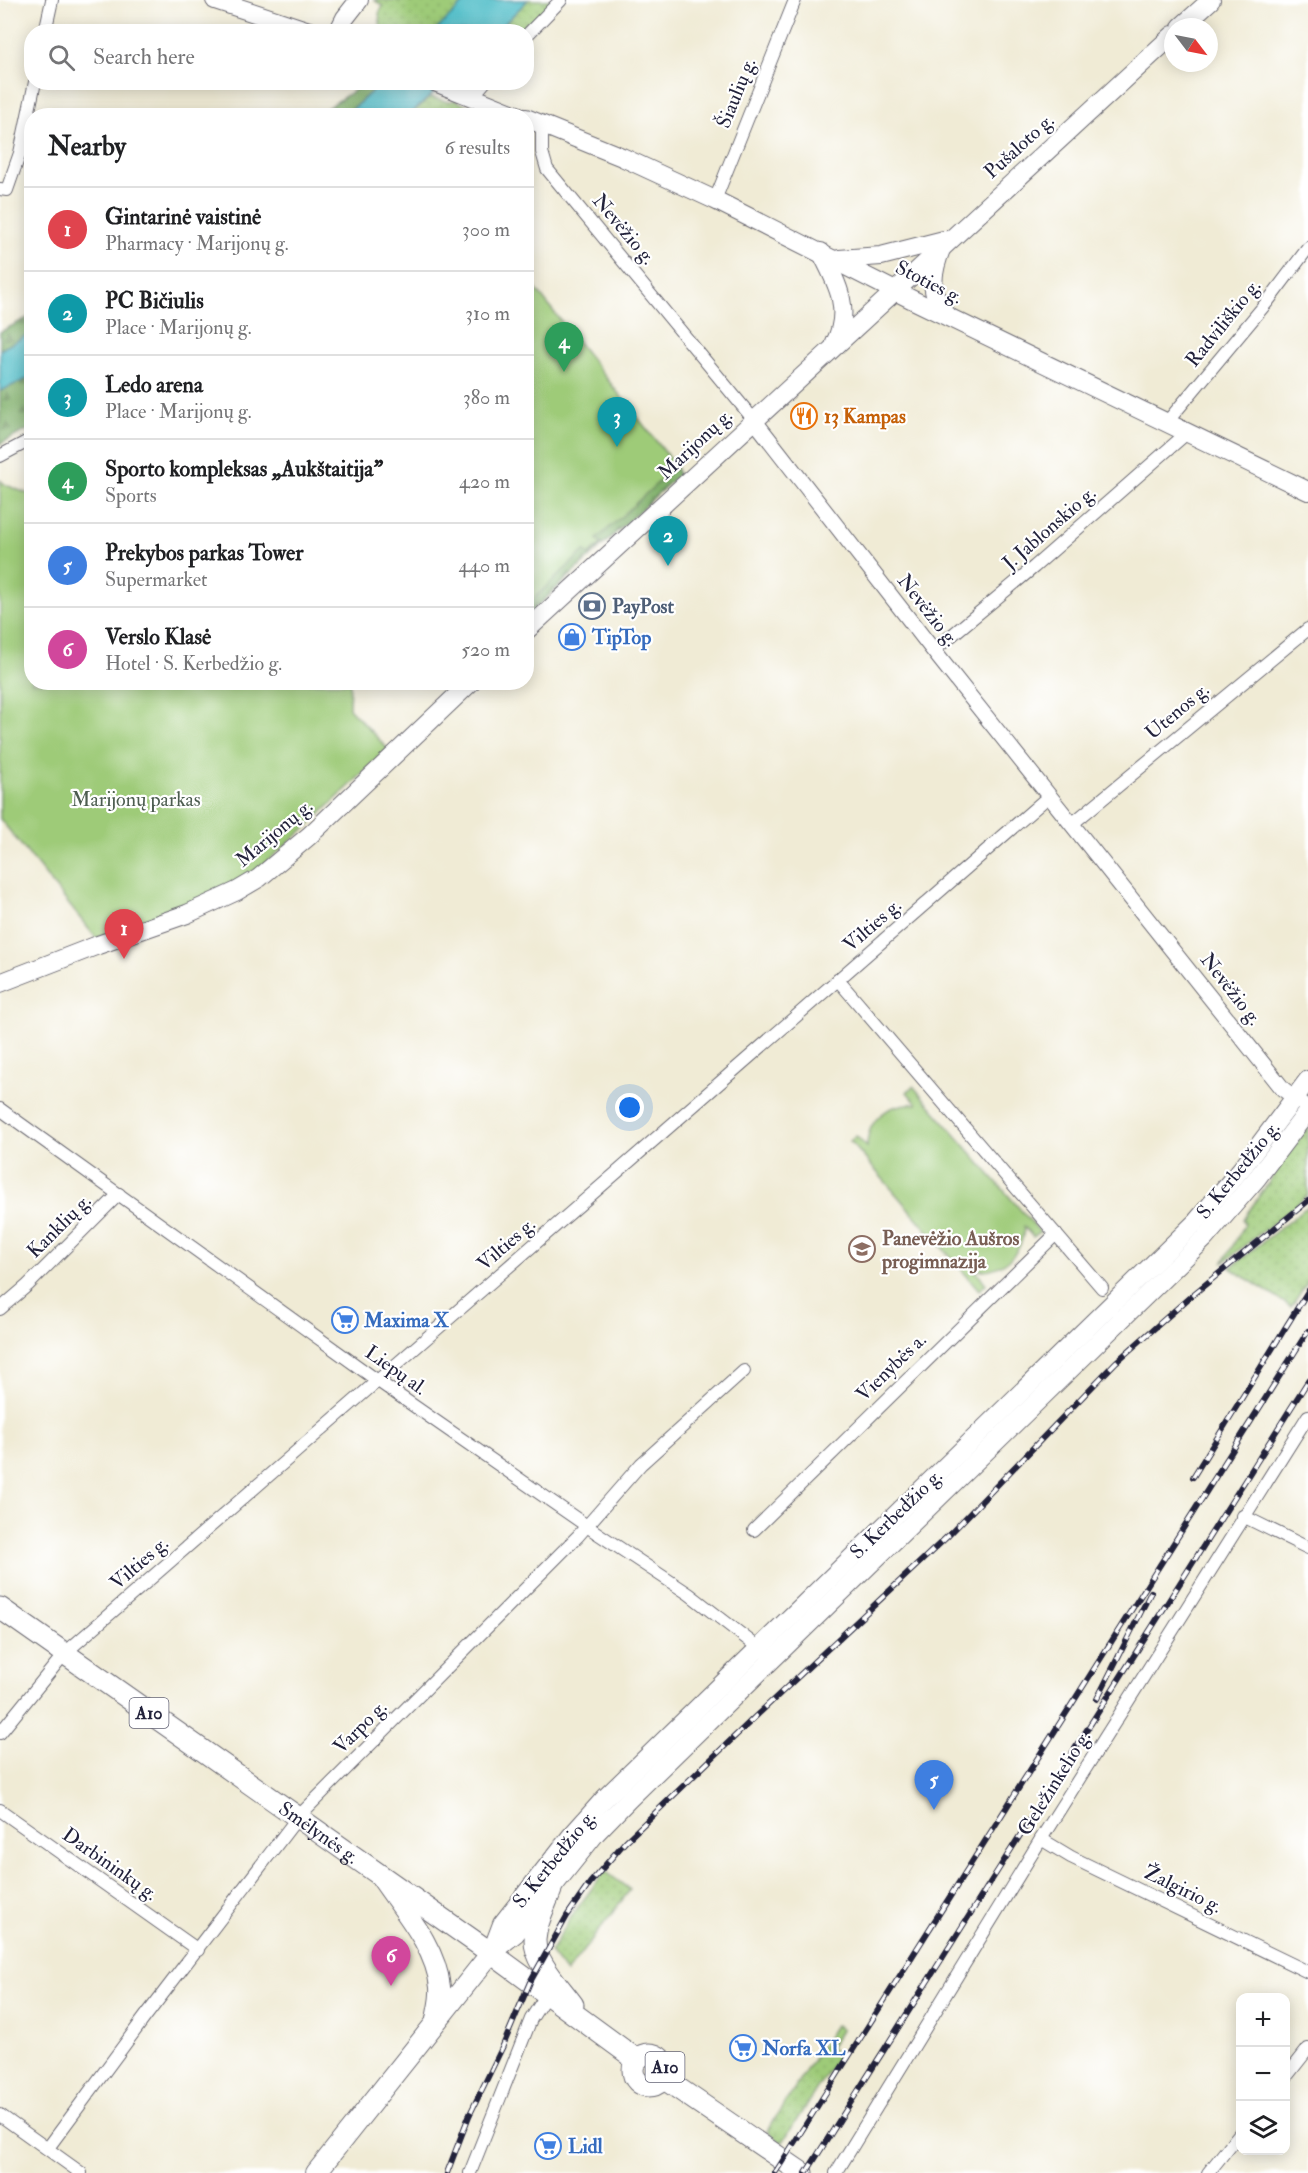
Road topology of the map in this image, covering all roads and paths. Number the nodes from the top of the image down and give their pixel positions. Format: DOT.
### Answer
graph roads {
  1 [pos="52,0"];
  2 [pos="214,0"];
  3 [pos="359,0"];
  4 [pos="561,0"];
  5 [pos="795,0"];
  6 [pos="1210,0"];
  7 [pos="1191,18"];
  8 [pos="47,24"];
  9 [pos="288,24"];
  10 [pos="342,24"];
  11 [pos="534,28"];
  12 [pos="1164,43"];
  13 [pos="33,90"];
  14 [pos="451,90"];
  15 [pos="483,90"];
  16 [pos="479,105"];
  17 [pos="30,108"];
  18 [pos="534,121"];
  19 [pos="24,134"];
  20 [pos="0,189"];
  21 [pos="715,200"];
  22 [pos="947,241"];
  23 [pos="1308,248"];
  24 [pos="828,256"];
  25 [pos="895,290"];
  26 [pos="949,317"];
  27 [pos="834,346"];
  28 [pos="754,420"];
  29 [pos="1167,422"];
  30 [pos="1188,432"];
  31 [pos="24,443"];
  32 [pos="0,456"];
  33 [pos="1308,491"];
  34 [pos="534,624"];
  35 [pos="1308,629"];
  36 [pos="933,651"];
  37 [pos="463,690"];
  38 [pos="1049,796"];
  39 [pos="1072,824"];
  40 [pos="838,980"];
  41 [pos="0,983"];
  42 [pos="1308,1080"];
  43 [pos="1304,1106"];
  44 [pos="0,1109"];
  45 [pos="119,1194"];
  46 [pos="1056,1234"];
  47 [pos="1102,1288"];
  48 [pos="0,1309"];
  49 [pos="744,1371"];
  50 [pos="378,1381"];
  51 [pos="1308,1416"];
  52 [pos="1243,1516"];
  53 [pos="587,1526"];
  54 [pos="754,1530"];
  55 [pos="1308,1548"];
  56 [pos="0,1608"];
  57 [pos="65,1653"];
  58 [pos="766,1654"];
  59 [pos="0,1733"];
  60 [pos="0,1810"];
  61 [pos="298,1817"];
  62 [pos="1041,1839"];
  63 [pos="379,1874"];
  64 [pos="551,1890"];
  65 [pos="198,1950"];
  66 [pos="491,1953"];
  67 [pos="1308,1972"];
  68 [pos="547,1994"];
  69 [pos="584,2020"];
  70 [pos="436,2022"];
  71 [pos="1308,2049"];
  72 [pos="1290,2072"];
  73 [pos="0,2115"];
  74 [pos="1236,2138"];
  75 [pos="48,2148"];
  76 [pos="81,2173"];
  77 [pos="316,2173"];
  78 [pos="470,2173"];
  79 [pos="802,2173"];
  80 [pos="836,2173"];
  81 [pos="1208,2173"];
  1 -- 8 [label="street"];
  2 -- 9 [label="main road"];
  3 -- 10 [label="main road"];
  4 -- 11 [label="street"];
  5 -- 21 [label="street, Šiaulių g."];
  6 -- 7 [label="main road"];
  12 -- 22 [label="main road, Pušaloto g."];
  13 -- 17 [label="street"];
  14 -- 16 [label="main road"];
  15 -- 16 [label="street"];
  18 -- 21 [label="main road, Stoties g."];
  18 -- 28 [label="street, Nevėžio g."];
  19 -- 20 [label="street"];
  21 -- 24 [label="main road, Stoties g."];
  22 -- 24 [label="main road"];
  22 -- 25 [label="main road, Pušaloto g."];
  22 -- 26 [label="main road"];
  23 -- 29 [label="street, Radviliškio g."];
  24 -- 25 [label="main road, Stoties g."];
  24 -- 27 [label="main road"];
  25 -- 26 [label="main road, Stoties g."];
  25 -- 27 [label="main road, Marijonų g."];
  26 -- 29 [label="main road, Stoties g."];
  27 -- 28 [label="main road, Marijonų g."];
  28 -- 34 [label="main road, Marijonų g."];
  28 -- 36 [label="street, Nevėžio g."];
  29 -- 30 [label="main road, Stoties g."];
  30 -- 33 [label="main road, Stoties g."];
  30 -- 36 [label="street, J. Jablonskio g."];
  31 -- 32 [label="street"];
  35 -- 39 [label="street, Utenos g."];
  36 -- 38 [label="street, Nevėžio g."];
  37 -- 41 [label="main road, Marijonų g."];
  38 -- 39 [label="street, Nevėžio g."];
  38 -- 40 [label="street, Vilties g."];
  39 -- 43 [label="street, Nevėžio g."];
  40 -- 46 [label="street"];
  40 -- 50 [label="street, Vilties g."];
  42 -- 43 [label="main road, S. Kerbedžio g."];
  43 -- 58 [label="main road, S. Kerbedžio g."];
  44 -- 45 [label="street, Liepų al."];
  45 -- 48 [label="street, Kanklių g."];
  45 -- 50 [label="street, Liepų al."];
  46 -- 47 [label="street"];
  46 -- 54 [label="street, Vienybės a."];
  49 -- 53 [label="street, Varpo g."];
  50 -- 53 [label="street, Liepų al."];
  50 -- 57 [label="street, Vilties g."];
  51 -- 52 [label="street, Geležinkelio g."];
  52 -- 55 [label="street"];
  52 -- 62 [label="street, Geležinkelio g."];
  53 -- 58 [label="street, Liepų al."];
  53 -- 61 [label="street, Varpo g."];
  56 -- 57 [label="highway, Smėlynės g. / A10"];
  57 -- 59 [label="street, Vilties g."];
  57 -- 61 [label="highway, Smėlynės g. / A10"];
  58 -- 64 [label="main road, S. Kerbedžio g."];
  58 -- 66 [label="main road, S. Kerbedžio g."];
  60 -- 65 [label="street, Darbininkų g."];
  61 -- 63 [label="highway, Smėlynės g. / A10"];
  61 -- 65 [label="street, Varpo g."];
  62 -- 67 [label="street, Žalgirio g."];
  62 -- 80 [label="street, Geležinkelio g."];
  63 -- 66 [label="highway, Smėlynės g. / A10"];
  63 -- 70 [label="main road"];
  64 -- 66 [label="main road, S. Kerbedžio g."];
  64 -- 69 [label="highway"];
  65 -- 75 [label="street, Varpo g."];
  66 -- 68 [label="highway, Smėlynės g. / A10"];
  66 -- 70 [label="main road, S. Kerbedžio g."];
  68 -- 69 [label="highway, Smėlynės g. / A10"];
  68 -- 78 [label="street"];
  69 -- 79 [label="highway, Smėlynės g. / A10"];
  70 -- 77 [label="main road, S. Kerbedžio g."];
  71 -- 72 [label="street"];
  73 -- 75 [label="street"];
  74 -- 81 [label="street"];
  75 -- 76 [label="street"];
}
